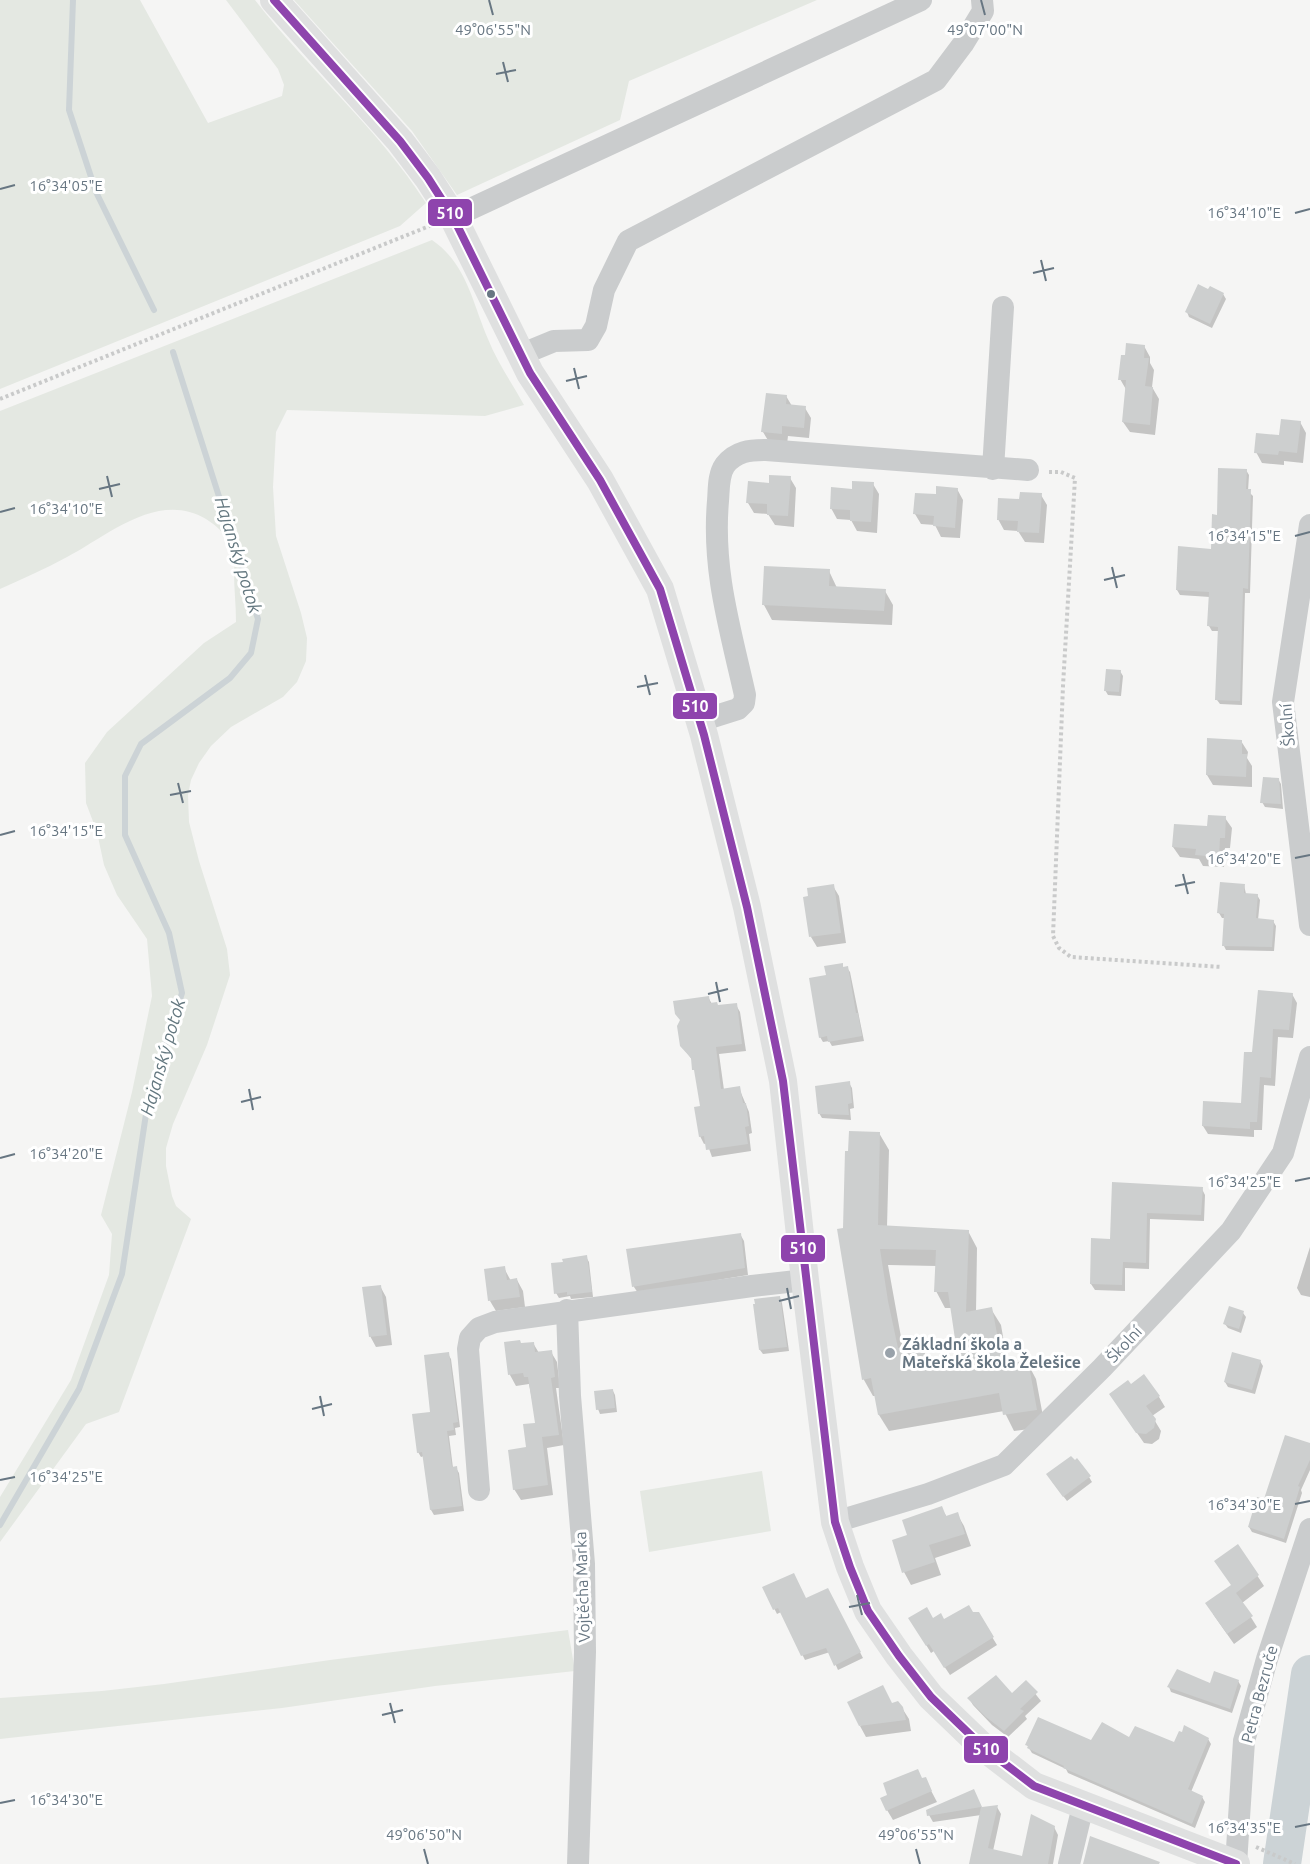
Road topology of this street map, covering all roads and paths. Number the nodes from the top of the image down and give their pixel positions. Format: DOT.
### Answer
graph roads {
  1 [pos="274,0"];
  2 [pos="921,0"];
  3 [pos="982,0"];
  4 [pos="453,217"];
  5 [pos="1003,307"];
  6 [pos="525,364"];
  7 [pos="0,399"];
  8 [pos="993,468"];
  9 [pos="1028,470"];
  10 [pos="1310,525"];
  11 [pos="700,721"];
  12 [pos="1310,925"];
  13 [pos="1222,967"];
  14 [pos="1310,1057"];
  15 [pos="805,1280"];
  16 [pos="567,1310"];
  17 [pos="479,1490"];
  18 [pos="835,1522"];
  19 [pos="1310,1529"];
  20 [pos="1083,1806"];
  21 [pos="1247,1856"];
  22 [pos="578,1864"];
  23 [pos="1070,1864"];
  24 [pos="1294,1864"];
  1 -- 4 [label="main road"];
  2 -- 4 [label="street"];
  3 -- 6 [label="street"];
  4 -- 6 [label="main road"];
  4 -- 7 [label="path"];
  5 -- 8 [label="street"];
  6 -- 11 [label="main road"];
  8 -- 9 [label="street"];
  8 -- 11 [label="street"];
  9 -- 13 [label="path"];
  10 -- 12 [label="street, Školní"];
  11 -- 15 [label="main road"];
  14 -- 18 [label="street, Školní"];
  15 -- 16 [label="street"];
  15 -- 18 [label="main road"];
  16 -- 17 [label="street"];
  16 -- 22 [label="street, Vojtěcha Marka"];
  18 -- 20 [label="main road"];
  19 -- 21 [label="street, Petra Bezruče"];
  20 -- 21 [label="main road"];
  20 -- 23 [label="street"];
  21 -- 24 [label="path"];
}
